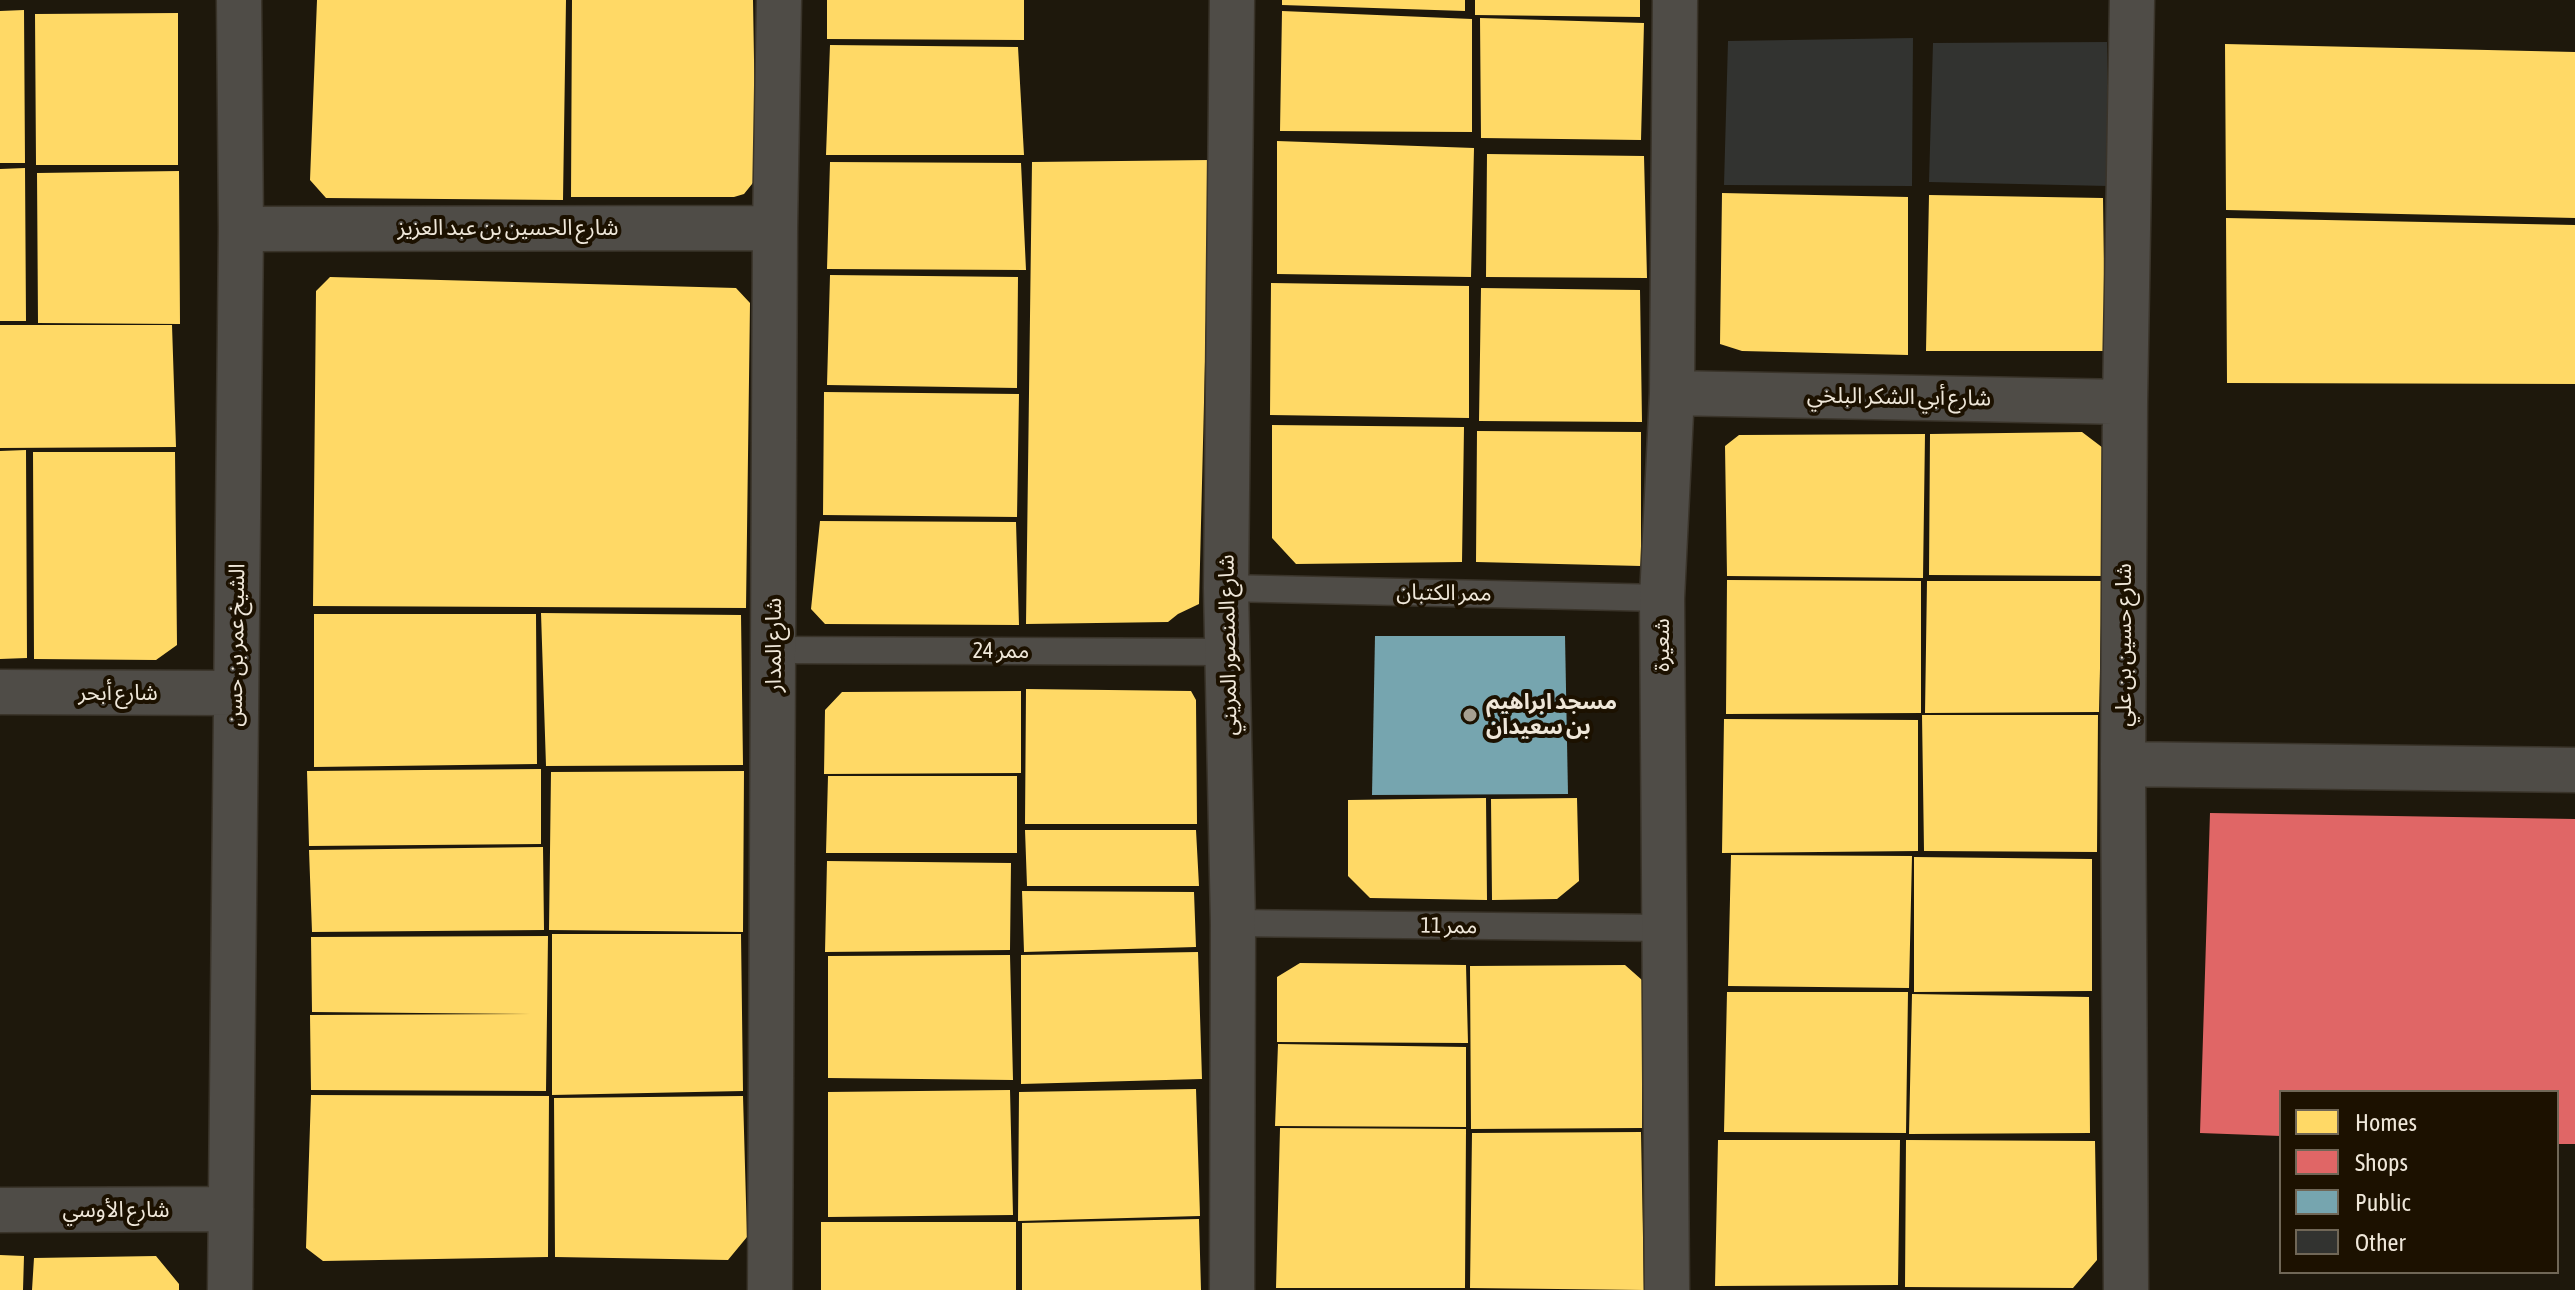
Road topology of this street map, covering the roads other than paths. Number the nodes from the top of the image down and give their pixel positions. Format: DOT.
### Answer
graph roads {
  1 [pos="239,0"];
  2 [pos="779,0"];
  3 [pos="1232,0"];
  4 [pos="1675,0"];
  5 [pos="2132,0"];
  6 [pos="775,228"];
  7 [pos="241,229"];
  8 [pos="1672,393"];
  9 [pos="2125,402"];
  10 [pos="1226,588"];
  11 [pos="1662,598"];
  12 [pos="775,650"];
  13 [pos="1228,652"];
  14 [pos="0,692"];
  15 [pos="236,693"];
  16 [pos="2123,764"];
  17 [pos="2575,770"];
  18 [pos="1233,923"];
  19 [pos="1664,928"];
  20 [pos="231,1209"];
  21 [pos="0,1210"];
  22 [pos="230,1290"];
  23 [pos="770,1290"];
  24 [pos="1232,1290"];
  25 [pos="1667,1290"];
  26 [pos="2126,1290"];
  1 -- 7 [label="street, الشيخ عمر بن حسن"];
  2 -- 6 [label="street, شارع المدار"];
  3 -- 10 [label="street, شارع المنصور المريني"];
  4 -- 8 [label="street, شعيرة"];
  5 -- 9 [label="street, شارع حسين بن علي"];
  6 -- 7 [label="street, شارع الحسين بن عبد العزيز"];
  6 -- 12 [label="street, شارع المدار"];
  7 -- 15 [label="street, الشيخ عمر بن حسن"];
  8 -- 9 [label="street, شارع أبي الشكر البلخي"];
  8 -- 11 [label="street, شعيرة"];
  9 -- 16 [label="street, شارع حسين بن علي"];
  10 -- 11 [label="lane, ممر الكتبان"];
  10 -- 13 [label="street, شارع المنصور المريني"];
  11 -- 19 [label="street, شعيرة"];
  12 -- 13 [label="lane, ممر 24"];
  12 -- 23 [label="street, شارع المدار"];
  13 -- 18 [label="street, شارع المنصور المريني"];
  14 -- 15 [label="street, شارع أبحر"];
  15 -- 20 [label="street, الشيخ عمر بن حسن"];
  16 -- 17 [label="street"];
  16 -- 26 [label="street, شارع حسين بن علي"];
  18 -- 19 [label="lane, ممر 11"];
  18 -- 24 [label="street, شارع المنصور المريني"];
  19 -- 25 [label="street, شعيرة"];
  20 -- 21 [label="street, شارع الأوسي"];
  20 -- 22 [label="street, الشيخ عمر بن حسن"];
}
